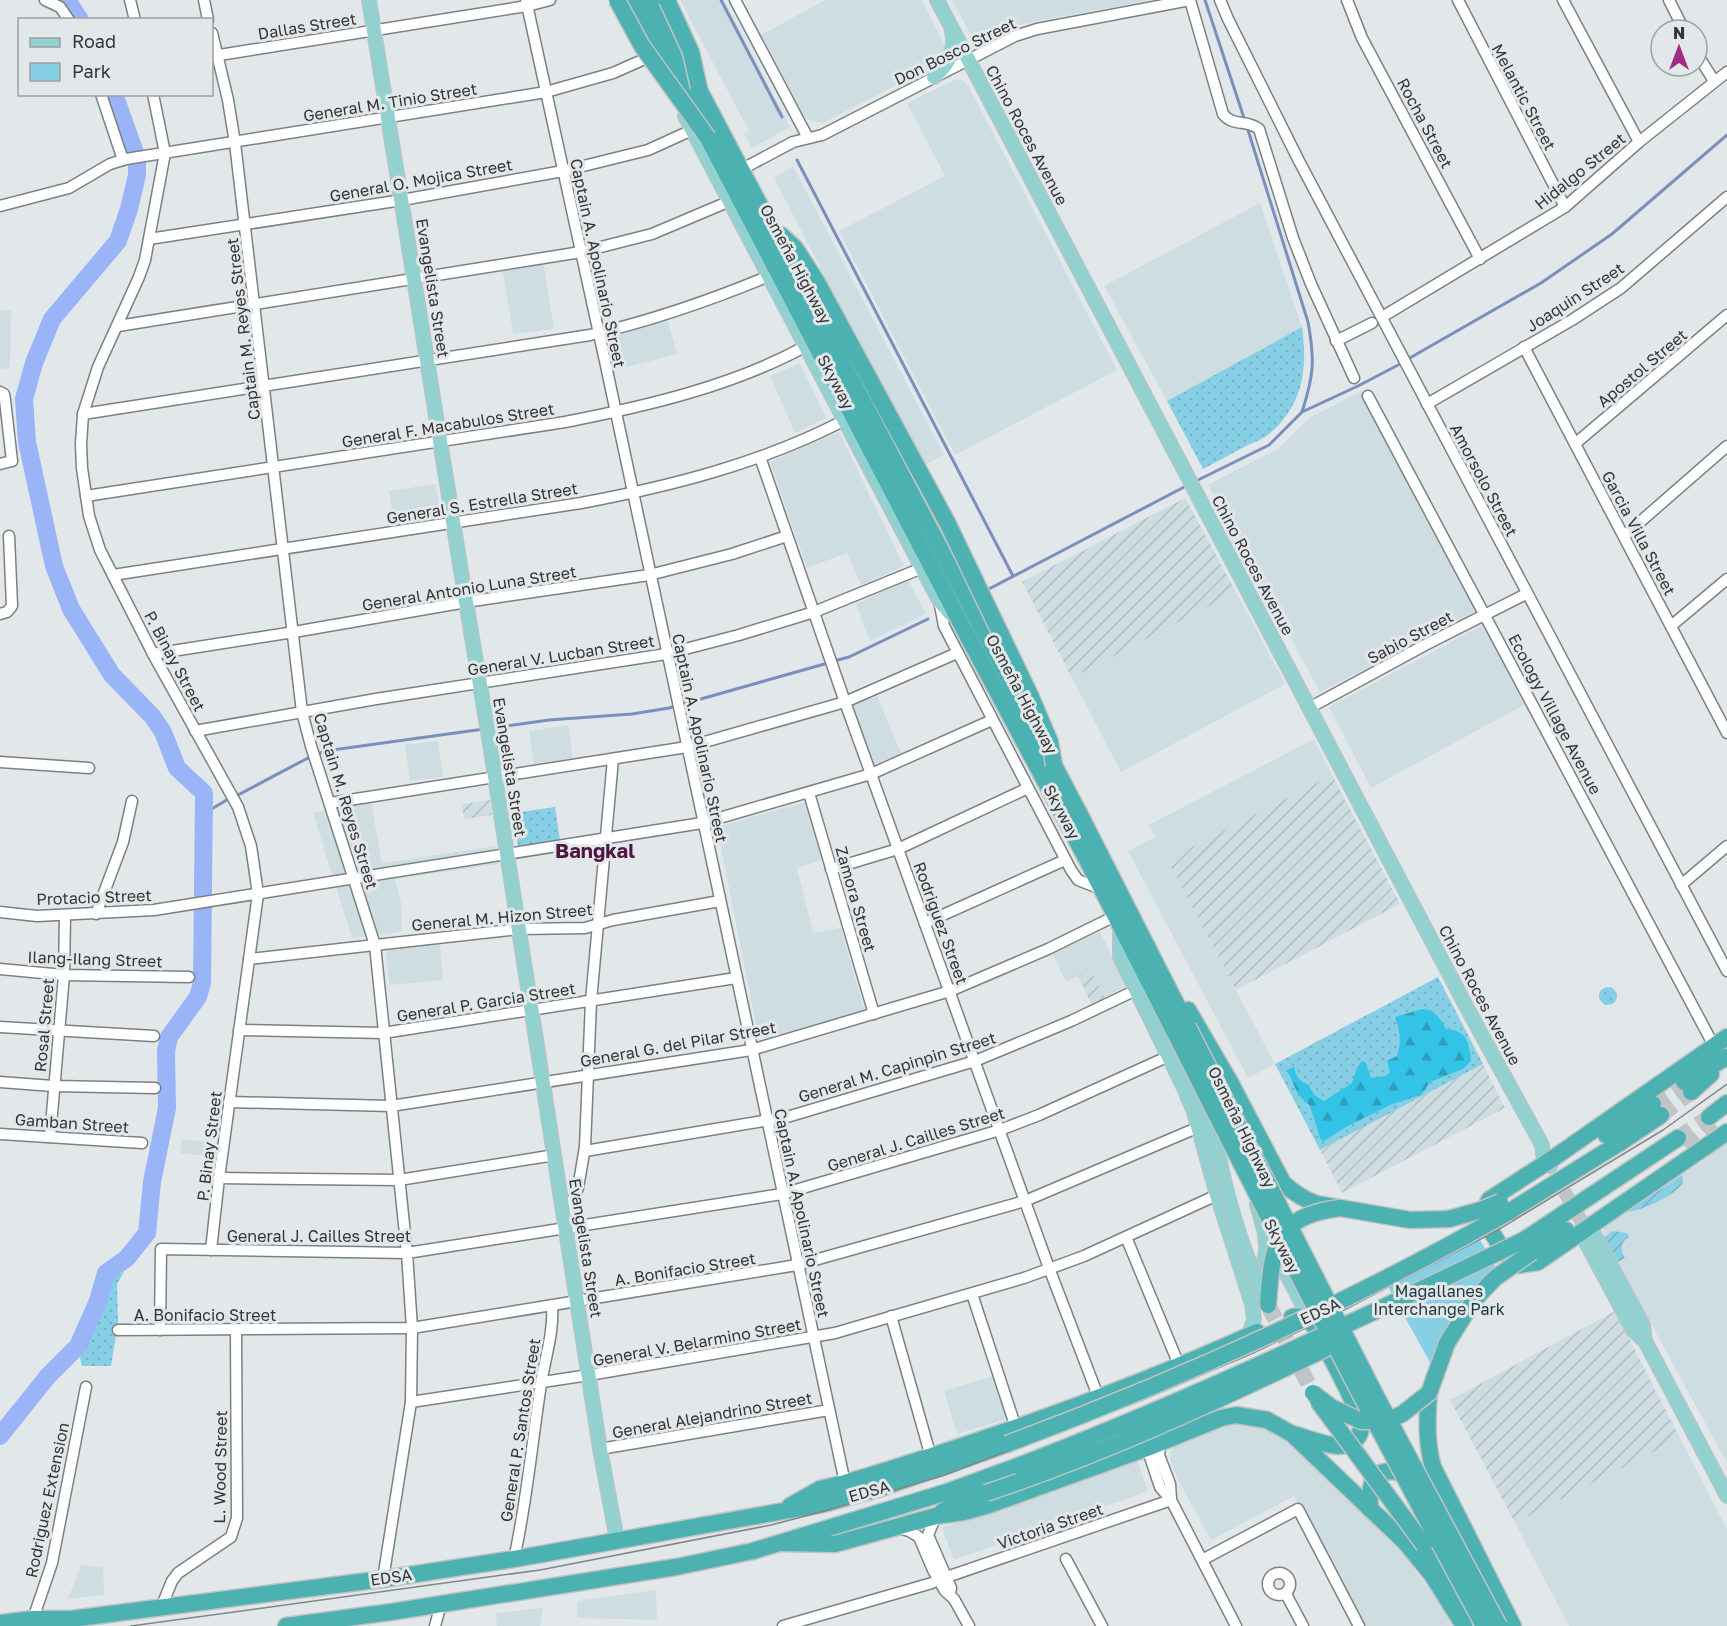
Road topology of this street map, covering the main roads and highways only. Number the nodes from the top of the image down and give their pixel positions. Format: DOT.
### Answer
graph roads {
  1 [pos="369,0"];
  2 [pos="617,0"];
  3 [pos="630,0"];
  4 [pos="636,0"];
  5 [pos="652,0"];
  6 [pos="659,0"];
  7 [pos="667,0"];
  8 [pos="937,0"];
  9 [pos="950,27"];
  10 [pos="934,77"];
  11 [pos="699,88"];
  12 [pos="708,138"];
  13 [pos="781,235"];
  14 [pos="1054,765"];
  15 [pos="1120,933"];
  16 [pos="1168,976"];
  17 [pos="1721,1041"];
  18 [pos="1727,1058"];
  19 [pos="1687,1087"];
  20 [pos="1727,1103"];
  21 [pos="1657,1109"];
  22 [pos="1239,1123"];
  23 [pos="1720,1124"];
  24 [pos="1682,1143"];
  25 [pos="1553,1162"];
  26 [pos="1503,1207"];
  27 [pos="1340,1208"];
  28 [pos="1586,1226"];
  29 [pos="1264,1230"];
  30 [pos="1528,1246"];
  31 [pos="1241,1273"];
  32 [pos="1268,1305"];
  33 [pos="1364,1317"];
  34 [pos="1315,1327"];
  35 [pos="1249,1336"];
  36 [pos="1430,1393"];
  37 [pos="1354,1405"];
  38 [pos="1292,1434"];
  39 [pos="1411,1476"];
  40 [pos="1434,1485"];
  41 [pos="1727,1496"];
  42 [pos="1370,1509"];
  43 [pos="781,1511"];
  44 [pos="936,1515"];
  45 [pos="617,1540"];
  46 [pos="782,1543"];
  47 [pos="386,1618"];
  48 [pos="0,1623"];
  49 [pos="41,1623"];
  50 [pos="286,1626"];
  51 [pos="1464,1626"];
  52 [pos="1475,1626"];
  53 [pos="1484,1626"];
  54 [pos="1500,1626"];
  55 [pos="1513,1626"];
  1 -- 45 [label="main road, Evangelista Street"];
  2 -- 12 [label="highway, bridge"];
  3 -- 15 [label="main road, Osmeña Highway"];
  4 -- 12 [label="highway, Skyway, bridge"];
  5 -- 11 [label="highway, Skyway, bridge"];
  6 -- 13 [label="main road, Osmeña Highway"];
  7 -- 11 [label="highway, bridge"];
  8 -- 9 [label="main road, Chino Roces Avenue"];
  9 -- 10 [label="main road"];
  9 -- 25 [label="main road, Chino Roces Avenue"];
  11 -- 14 [label="highway, Skyway, bridge"];
  12 -- 53 [label="highway, Skyway, bridge"];
  13 -- 14 [label="highway, bridge"];
  13 -- 16 [label="main road, Osmeña Highway"];
  14 -- 54 [label="highway, Skyway, bridge"];
  15 -- 31 [label="main road, Osmeña Highway"];
  15 -- 32 [label="main road, Osmeña Highway, bridge"];
  16 -- 22 [label="main road, Osmeña Highway"];
  16 -- 27 [label="highway"];
  17 -- 25 [label="highway"];
  18 -- 19 [label="highway"];
  20 -- 23 [label="highway"];
  21 -- 26 [label="highway, EDSA"];
  22 -- 29 [label="main road"];
  22 -- 40 [label="main road, Osmeña Highway"];
  23 -- 28 [label="highway"];
  24 -- 30 [label="highway"];
  25 -- 28 [label="highway"];
  26 -- 27 [label="highway, bridge"];
  26 -- 43 [label="highway, EDSA, bridge"];
  27 -- 32 [label="highway, bridge"];
  28 -- 41 [label="main road"];
  29 -- 31 [label="main road"];
  29 -- 34 [label="main road"];
  30 -- 33 [label="highway, EDSA, bridge"];
  30 -- 36 [label="highway, bridge"];
  31 -- 35 [label="main road, Osmeña Highway"];
  33 -- 44 [label="highway, bridge"];
  33 -- 46 [label="highway, EDSA, bridge"];
  34 -- 35 [label="highway"];
  34 -- 37 [label="highway"];
  35 -- 43 [label="highway"];
  36 -- 40 [label="highway"];
  36 -- 52 [label="highway, bridge"];
  37 -- 38 [label="highway"];
  37 -- 39 [label="highway"];
  38 -- 42 [label="highway"];
  38 -- 44 [label="highway"];
  39 -- 40 [label="highway"];
  39 -- 42 [label="highway"];
  40 -- 54 [label="highway"];
  40 -- 55 [label="highway"];
  42 -- 51 [label="highway"];
  43 -- 45 [label="highway, EDSA"];
  44 -- 46 [label="highway, EDSA"];
  45 -- 49 [label="highway, EDSA"];
  46 -- 47 [label="highway, EDSA"];
  47 -- 50 [label="highway, EDSA"];
  48 -- 49 [label="highway, EDSA"];
}
